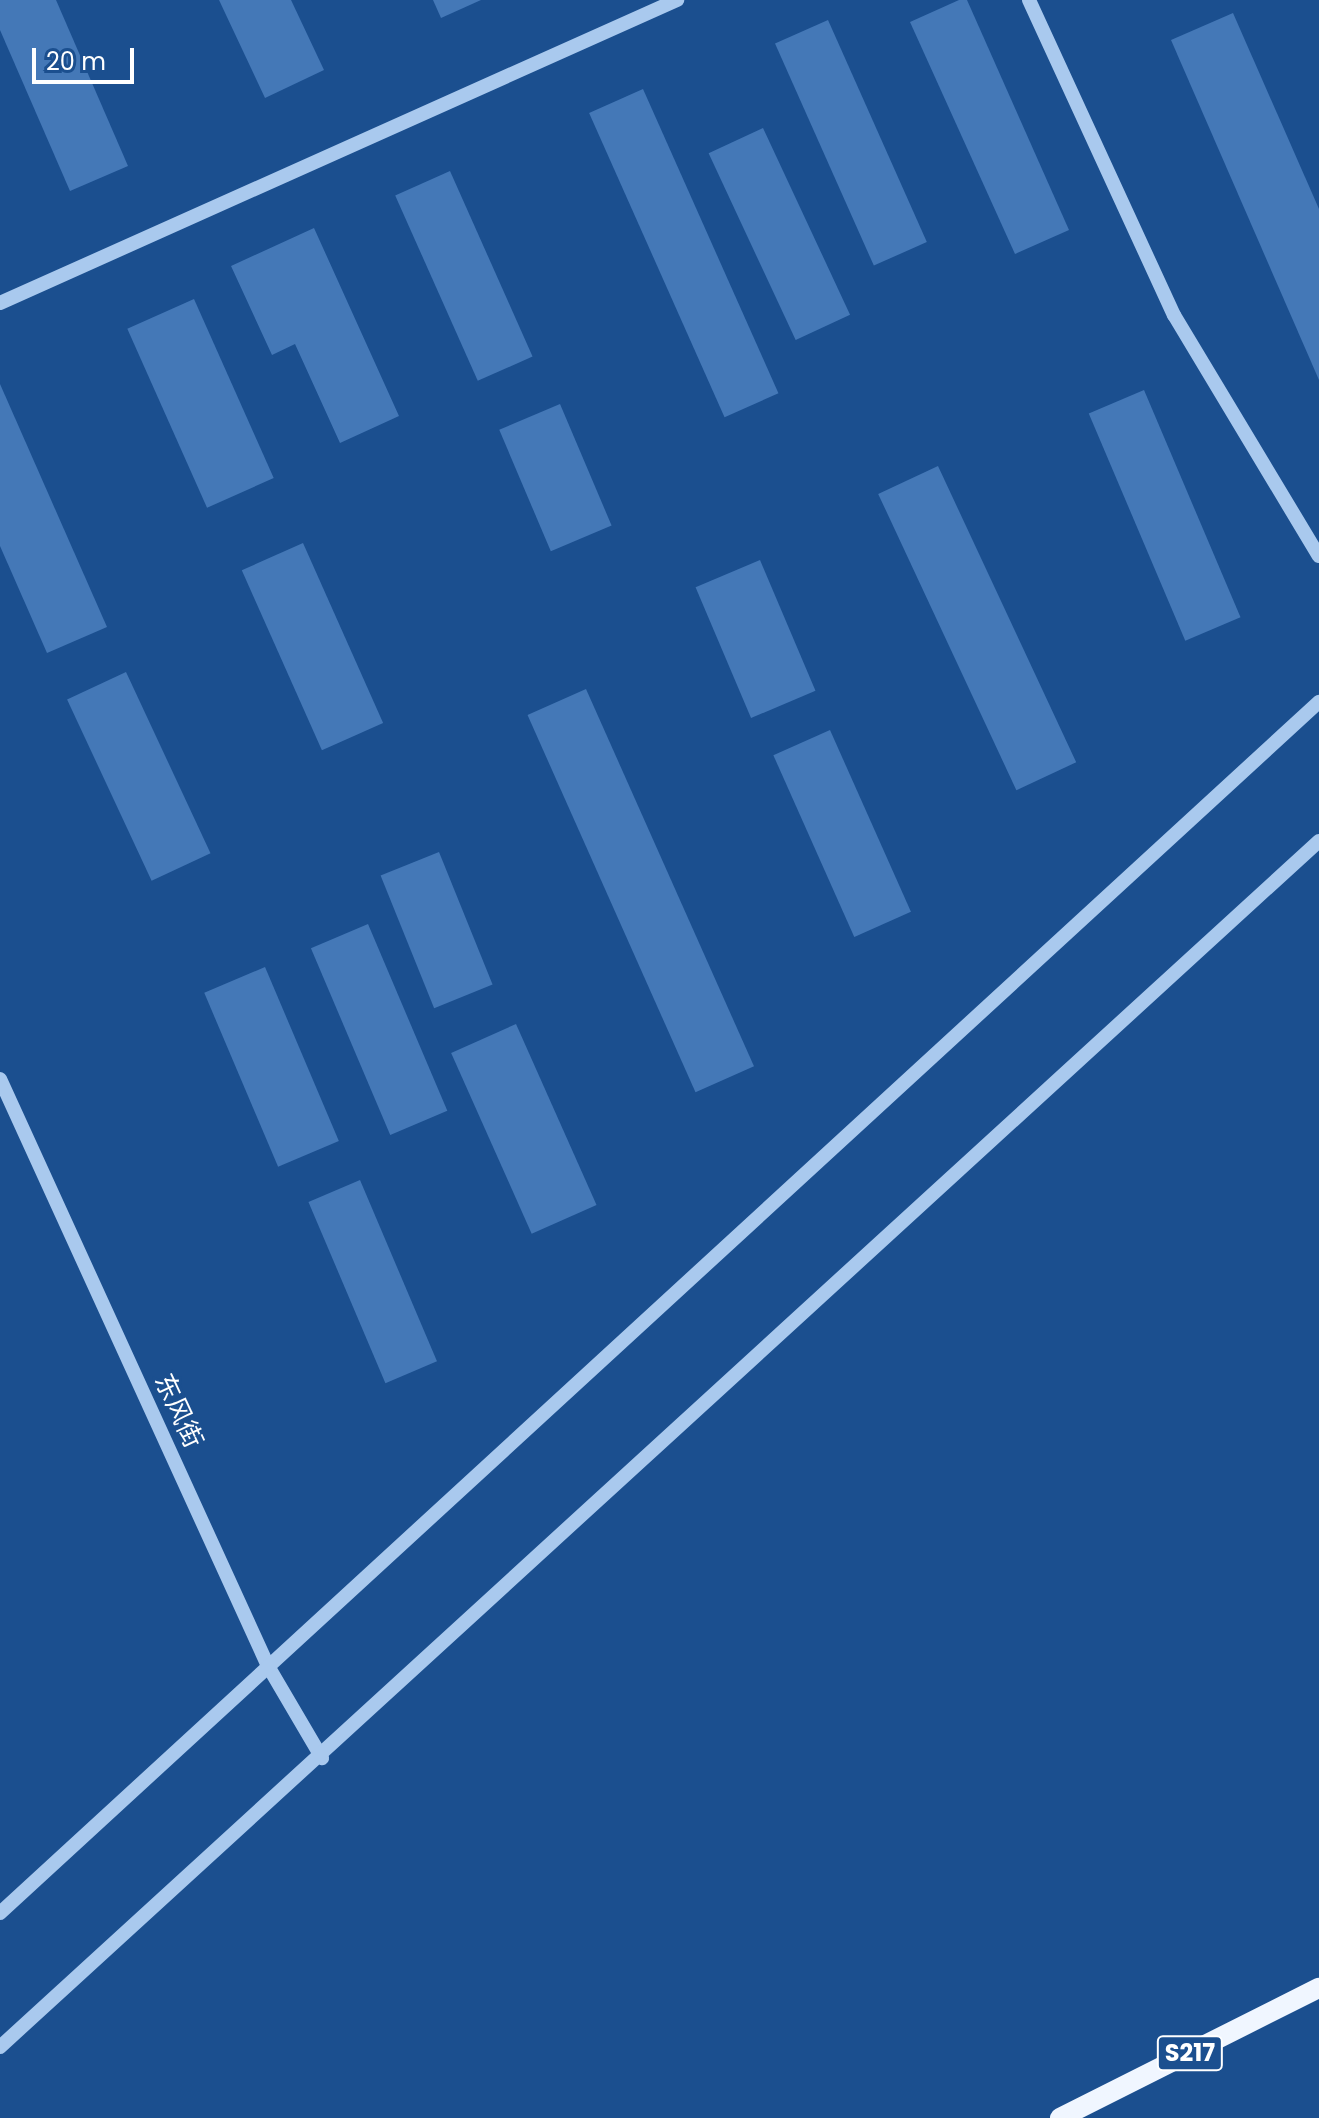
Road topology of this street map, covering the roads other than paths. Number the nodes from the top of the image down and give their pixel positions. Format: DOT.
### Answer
graph roads {
  1 [pos="677,0"];
  2 [pos="1029,0"];
  3 [pos="0,303"];
  4 [pos="1319,556"];
  5 [pos="1319,702"];
  6 [pos="1319,841"];
  7 [pos="0,1079"];
  8 [pos="268,1666"];
  9 [pos="322,1758"];
  10 [pos="0,1913"];
  11 [pos="1319,1988"];
  12 [pos="0,2047"];
  13 [pos="1060,2118"];
  1 -- 3 [label="street"];
  2 -- 4 [label="street"];
  5 -- 8 [label="street"];
  6 -- 9 [label="street"];
  7 -- 8 [label="street, 东风街"];
  8 -- 9 [label="street, 东风街"];
  8 -- 10 [label="street"];
  9 -- 12 [label="street"];
  11 -- 13 [label="main road, S217"];
}
